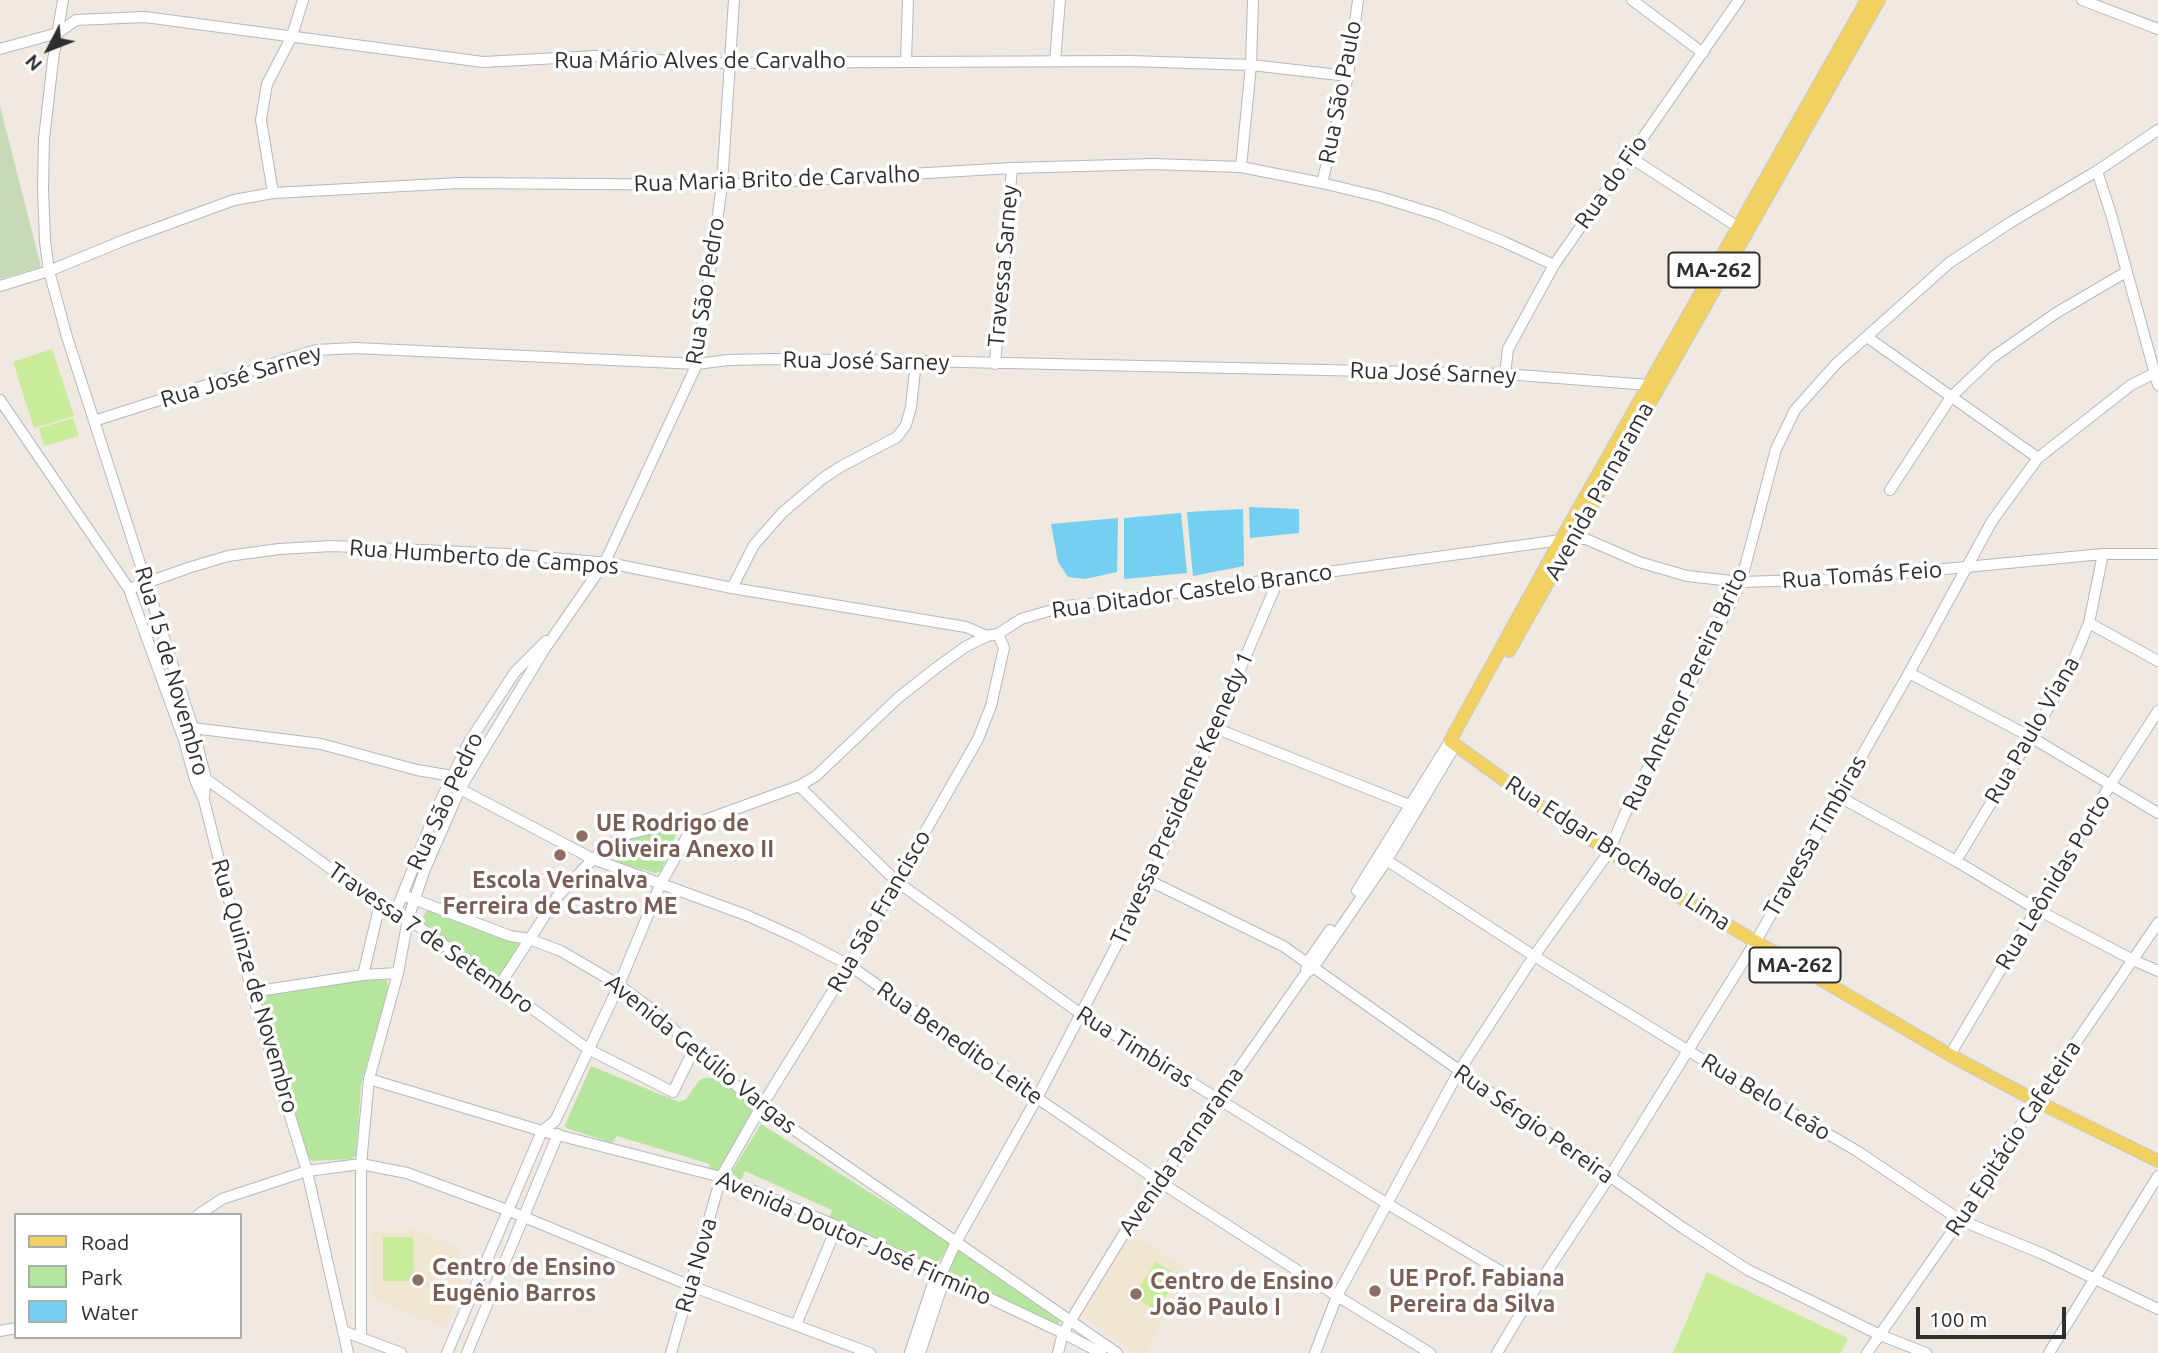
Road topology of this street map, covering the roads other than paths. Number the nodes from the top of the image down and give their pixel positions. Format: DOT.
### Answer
graph roads {
  1 [pos="63,0"];
  2 [pos="303,0"];
  3 [pos="734,0"];
  4 [pos="908,0"];
  5 [pos="1060,0"];
  6 [pos="1253,0"];
  7 [pos="1358,0"];
  8 [pos="1632,0"];
  9 [pos="1739,0"];
  10 [pos="1867,0"];
  11 [pos="1879,0"];
  12 [pos="2082,0"];
  13 [pos="1863,17"];
  14 [pos="2158,29"];
  15 [pos="58,33"];
  16 [pos="292,36"];
  17 [pos="0,49"];
  18 [pos="1703,53"];
  19 [pos="906,61"];
  20 [pos="1055,61"];
  21 [pos="730,62"];
  22 [pos="1251,65"];
  23 [pos="1348,76"];
  24 [pos="2158,130"];
  25 [pos="1628,156"];
  26 [pos="1241,167"];
  27 [pos="1012,168"];
  28 [pos="2097,171"];
  29 [pos="1322,183"];
  30 [pos="722,185"];
  31 [pos="273,193"];
  32 [pos="1742,230"];
  33 [pos="1553,265"];
  34 [pos="49,271"];
  35 [pos="2126,272"];
  36 [pos="0,286"];
  37 [pos="1867,337"];
  38 [pos="2152,344"];
  39 [pos="916,361"];
  40 [pos="697,364"];
  41 [pos="995,364"];
  42 [pos="2155,373"];
  43 [pos="1505,374"];
  44 [pos="2158,385"];
  45 [pos="1653,387"];
  46 [pos="1951,397"];
  47 [pos="0,400"];
  48 [pos="94,421"];
  49 [pos="2038,458"];
  50 [pos="1890,490"];
  51 [pos="1563,546"];
  52 [pos="2103,554"];
  53 [pos="2158,554"];
  54 [pos="604,562"];
  55 [pos="1968,566"];
  56 [pos="1279,578"];
  57 [pos="147,582"];
  58 [pos="1741,582"];
  59 [pos="732,588"];
  60 [pos="129,589"];
  61 [pos="2089,623"];
  62 [pos="556,632"];
  63 [pos="992,634"];
  64 [pos="167,644"];
  65 [pos="149,645"];
  66 [pos="2158,661"];
  67 [pos="1909,673"];
  68 [pos="2158,711"];
  69 [pos="193,727"];
  70 [pos="1215,727"];
  71 [pos="2029,736"];
  72 [pos="1452,743"];
  73 [pos="452,776"];
  74 [pos="201,780"];
  75 [pos="2110,785"];
  76 [pos="799,786"];
  77 [pos="460,789"];
  78 [pos="1838,796"];
  79 [pos="204,800"];
  80 [pos="1414,807"];
  81 [pos="2158,813"];
  82 [pos="694,824"];
  83 [pos="1609,852"];
  84 [pos="1383,858"];
  85 [pos="593,859"];
  86 [pos="1956,861"];
  87 [pos="896,881"];
  88 [pos="1150,881"];
  89 [pos="661,883"];
  90 [pos="403,895"];
  91 [pos="415,900"];
  92 [pos="380,904"];
  93 [pos="2036,909"];
  94 [pos="396,911"];
  95 [pos="408,919"];
  96 [pos="2158,923"];
  97 [pos="529,939"];
  98 [pos="1756,941"];
  99 [pos="1534,956"];
  100 [pos="2133,960"];
  101 [pos="849,965"];
  102 [pos="1309,968"];
  103 [pos="2158,971"];
  104 [pos="398,973"];
  105 [pos="363,975"];
  106 [pos="619,985"];
  107 [pos="499,986"];
  108 [pos="252,992"];
  109 [pos="1081,1013"];
  110 [pos="588,1049"];
  111 [pos="694,1049"];
  112 [pos="1688,1051"];
  113 [pos="1950,1055"];
  114 [pos="1459,1071"];
  115 [pos="369,1079"];
  116 [pos="1037,1098"];
  117 [pos="1217,1098"];
  118 [pos="2036,1101"];
  119 [pos="761,1107"];
  120 [pos="555,1121"];
  121 [pos="542,1131"];
  122 [pos="558,1134"];
  123 [pos="2158,1161"];
  124 [pos="361,1164"];
  125 [pos="307,1171"];
  126 [pos="1610,1176"];
  127 [pos="721,1177"];
  128 [pos="2158,1177"];
  129 [pos="1160,1182"];
  130 [pos="1386,1203"];
  131 [pos="507,1210"];
  132 [pos="201,1213"];
  133 [pos="523,1216"];
  134 [pos="1960,1220"];
  135 [pos="838,1226"];
  136 [pos="956,1242"];
  137 [pos="941,1275"];
  138 [pos="2094,1278"];
  139 [pos="691,1286"];
  140 [pos="1534,1291"];
  141 [pos="1337,1296"];
  142 [pos="2158,1309"];
  143 [pos="1070,1320"];
  144 [pos="796,1325"];
  145 [pos="343,1331"];
  146 [pos="1063,1333"];
  147 [pos="1880,1335"];
  148 [pos="361,1337"];
  149 [pos="348,1353"];
  150 [pos="401,1353"];
  151 [pos="447,1353"];
  152 [pos="467,1353"];
  153 [pos="671,1353"];
  154 [pos="870,1353"];
  155 [pos="910,1353"];
  156 [pos="920,1353"];
  157 [pos="1058,1353"];
  158 [pos="1101,1353"];
  159 [pos="1116,1353"];
  160 [pos="1315,1353"];
  161 [pos="1430,1353"];
  162 [pos="1497,1353"];
  163 [pos="1867,1353"];
  164 [pos="1926,1353"];
  165 [pos="2049,1353"];
  1 -- 15 [label="street, Rua 15 de Novembro"];
  2 -- 16 [label="street"];
  3 -- 21 [label="street, Rua São Pedro"];
  4 -- 19 [label="street"];
  5 -- 20 [label="street"];
  6 -- 22 [label="street"];
  7 -- 23 [label="street, Rua São Paulo"];
  8 -- 18 [label="street"];
  9 -- 18 [label="street, Rua do Fio"];
  10 -- 13 [label="main road, Avenida Parnarama / MA-262"];
  11 -- 13 [label="main road, Avenida Parnarama / MA-262"];
  12 -- 14 [label="street"];
  13 -- 32 [label="main road, Avenida Parnarama / MA-262"];
  15 -- 16 [label="street, Rua Mário Alves de Carvalho"];
  15 -- 17 [label="street, Rua Mário Alves de Carvalho"];
  15 -- 34 [label="street, Rua 15 de Novembro"];
  16 -- 21 [label="street, Rua Mário Alves de Carvalho"];
  16 -- 31 [label="street"];
  18 -- 25 [label="street, Rua do Fio"];
  19 -- 20 [label="street, Rua Mário Alves de Carvalho"];
  19 -- 21 [label="street, Rua Mário Alves de Carvalho"];
  20 -- 22 [label="street, Rua Mário Alves de Carvalho"];
  21 -- 30 [label="street, Rua São Pedro"];
  22 -- 23 [label="street, Rua Mário Alves de Carvalho"];
  22 -- 26 [label="street"];
  23 -- 29 [label="street, Rua São Paulo"];
  24 -- 28 [label="street, Rua Antenor Pereira Brito"];
  25 -- 32 [label="street"];
  25 -- 33 [label="street, Rua do Fio"];
  26 -- 27 [label="street, Rua Maria Brito de Carvalho"];
  26 -- 29 [label="street, Rua Maria Brito de Carvalho"];
  27 -- 30 [label="street, Rua Maria Brito de Carvalho"];
  27 -- 41 [label="street, Travessa Sarney"];
  28 -- 35 [label="street"];
  28 -- 37 [label="street, Rua Antenor Pereira Brito"];
  29 -- 33 [label="street, Rua Maria Brito de Carvalho"];
  30 -- 31 [label="street, Rua Maria Brito de Carvalho"];
  30 -- 40 [label="street, Rua São Pedro"];
  31 -- 34 [label="street, Rua Maria Brito de Carvalho"];
  32 -- 45 [label="main road, Avenida Parnarama / MA-262"];
  33 -- 43 [label="street, Rua do Fio"];
  34 -- 36 [label="street, Rua Maria Brito de Carvalho"];
  34 -- 48 [label="street, Rua 15 de Novembro"];
  35 -- 38 [label="street"];
  35 -- 46 [label="street"];
  37 -- 46 [label="street"];
  37 -- 58 [label="street, Rua Antenor Pereira Brito"];
  38 -- 42 [label="street"];
  39 -- 40 [label="street, Rua José Sarney"];
  39 -- 41 [label="street, Rua José Sarney"];
  39 -- 59 [label="street"];
  40 -- 48 [label="street, Rua José Sarney"];
  40 -- 54 [label="street, Rua São Pedro"];
  41 -- 43 [label="street, Rua José Sarney"];
  42 -- 44 [label="street"];
  42 -- 49 [label="street, Travessa Timbiras"];
  43 -- 45 [label="street, Rua José Sarney"];
  45 -- 51 [label="main road, Avenida Parnarama / MA-262"];
  46 -- 49 [label="street"];
  46 -- 50 [label="street"];
  47 -- 60 [label="street, Rua 15 de Novembro"];
  48 -- 57 [label="street, Rua 15 de Novembro"];
  49 -- 55 [label="street, Travessa Timbiras"];
  51 -- 56 [label="street, Rua Ditador Castelo Branco"];
  51 -- 58 [label="street, Rua Tomás Feio"];
  51 -- 72 [label="main road, Avenida Parnarama / MA-262"];
  52 -- 53 [label="street, Rua Tomás Feio"];
  52 -- 55 [label="street, Rua Tomás Feio"];
  52 -- 61 [label="street, Rua Paulo Viana"];
  54 -- 57 [label="street, Rua Humberto de Campos"];
  54 -- 59 [label="street, Rua Humberto de Campos"];
  54 -- 62 [label="street, Rua São Pedro"];
  55 -- 58 [label="street, Rua Tomás Feio"];
  55 -- 67 [label="street, Travessa Timbiras"];
  56 -- 63 [label="street, Rua Ditador Castelo Branco"];
  56 -- 70 [label="street, Travessa Presidente Keenedy 1"];
  57 -- 60 [label="street, Rua Humberto de Campos"];
  57 -- 64 [label="street, Rua 15 de Novembro"];
  58 -- 83 [label="street, Rua Antenor Pereira Brito"];
  59 -- 63 [label="street, Rua Humberto de Campos"];
  60 -- 65 [label="street, Rua 15 de Novembro"];
  61 -- 66 [label="street"];
  61 -- 71 [label="street, Rua Paulo Viana"];
  62 -- 73 [label="street, Rua São Pedro"];
  62 -- 77 [label="street, Rua São Pedro"];
  63 -- 76 [label="street, Rua Ditador Castelo Branco"];
  63 -- 87 [label="street, Rua São Francisco"];
  64 -- 65 [label="street"];
  64 -- 69 [label="street, Rua 15 de Novembro"];
  65 -- 74 [label="street, Rua 15 de Novembro"];
  67 -- 71 [label="street"];
  67 -- 78 [label="street, Travessa Timbiras"];
  68 -- 75 [label="street, Rua Leônidas Porto"];
  69 -- 73 [label="street"];
  69 -- 74 [label="street, Rua 15 de Novembro"];
  70 -- 80 [label="street"];
  70 -- 88 [label="street, Travessa Presidente Keenedy 1"];
  71 -- 75 [label="street"];
  71 -- 86 [label="street, Rua Paulo Viana"];
  72 -- 80 [label="street, Avenida Parnarama / MA-262"];
  72 -- 83 [label="main road, Rua Edgar Brochado Lima / MA-262"];
  73 -- 90 [label="street, Rua São Pedro"];
  74 -- 79 [label="street, Rua 15 de Novembro"];
  74 -- 92 [label="street, Travessa 7 de Setembro"];
  75 -- 81 [label="street"];
  75 -- 93 [label="street, Rua Leônidas Porto"];
  76 -- 82 [label="street, Rua Ditador Castelo Branco"];
  76 -- 87 [label="street, Rua Timbiras"];
  77 -- 85 [label="street, Rua Benedito Leite"];
  77 -- 91 [label="street, Rua São Pedro"];
  78 -- 86 [label="street"];
  78 -- 98 [label="street, Travessa Timbiras"];
  79 -- 108 [label="street, Rua Quinze de Novembro"];
  80 -- 84 [label="street, Avenida Parnarama / MA-262"];
  82 -- 85 [label="street, Rua Ditador Castelo Branco"];
  82 -- 89 [label="street"];
  83 -- 98 [label="main road, Rua Edgar Brochado Lima / MA-262"];
  83 -- 99 [label="street, Rua Antenor Pereira Brito"];
  84 -- 99 [label="street, Rua Belo Leão"];
  84 -- 102 [label="street, Avenida Parnarama / MA-262"];
  85 -- 89 [label="street, Rua Benedito Leite"];
  85 -- 97 [label="street, Rua Ditador Castelo Branco"];
  86 -- 93 [label="street"];
  87 -- 101 [label="street, Rua São Francisco"];
  87 -- 109 [label="street, Rua Timbiras"];
  88 -- 102 [label="street, Rua Sérgio Pereira"];
  88 -- 109 [label="street, Travessa Presidente Keenedy 1"];
  89 -- 101 [label="street, Rua Benedito Leite"];
  89 -- 106 [label="street"];
  90 -- 91 [label="street, Avenida Getúlio Vargas"];
  90 -- 94 [label="street, Rua São Pedro"];
  91 -- 95 [label="street, Rua São Pedro"];
  91 -- 97 [label="street, Avenida Getúlio Vargas"];
  92 -- 94 [label="street, Travessa 7 de Setembro"];
  92 -- 105 [label="street"];
  93 -- 100 [label="street"];
  93 -- 113 [label="street, Rua Leônidas Porto"];
  94 -- 95 [label="street, Travessa 7 de Setembro"];
  95 -- 104 [label="street, Rua São Pedro"];
  95 -- 107 [label="street, Travessa 7 de Setembro"];
  96 -- 100 [label="street, Rua Epitácio Cafeteira"];
  97 -- 106 [label="street, Avenida Getúlio Vargas"];
  97 -- 107 [label="street, Rua Ditador Castelo Branco"];
  98 -- 112 [label="street, Travessa Timbiras"];
  98 -- 113 [label="main road, Rua Edgar Brochado Lima / MA-262"];
  99 -- 112 [label="street, Rua Belo Leão"];
  99 -- 114 [label="street, Rua Antenor Pereira Brito"];
  100 -- 103 [label="street"];
  100 -- 118 [label="street, Rua Epitácio Cafeteira"];
  101 -- 116 [label="street, Rua Benedito Leite"];
  101 -- 119 [label="street, Rua São Francisco"];
  102 -- 114 [label="street, Rua Sérgio Pereira"];
  102 -- 117 [label="street, Avenida Parnarama / MA-262"];
  104 -- 105 [label="street"];
  104 -- 115 [label="street, Rua São Pedro"];
  105 -- 108 [label="street"];
  106 -- 110 [label="street"];
  106 -- 111 [label="street, Avenida Getúlio Vargas"];
  107 -- 110 [label="street, Travessa 7 de Setembro"];
  108 -- 125 [label="street, Rua Quinze de Novembro"];
  109 -- 116 [label="street, Travessa Presidente Keenedy 1"];
  109 -- 117 [label="street, Rua Timbiras"];
  110 -- 111 [label="street, Travessa 7 de Setembro"];
  110 -- 120 [label="street"];
  111 -- 119 [label="street, Avenida Getúlio Vargas"];
  112 -- 126 [label="street, Travessa Timbiras"];
  112 -- 134 [label="street, Rua Belo Leão"];
  113 -- 118 [label="main road, Rua Edgar Brochado Lima / MA-262"];
  114 -- 126 [label="street, Rua Sérgio Pereira"];
  114 -- 130 [label="street, Rua Antenor Pereira Brito"];
  115 -- 121 [label="street, Avenida Doutor José Firmino"];
  115 -- 124 [label="street, Rua São Pedro"];
  116 -- 129 [label="street, Rua Benedito Leite"];
  116 -- 136 [label="street, Travessa Presidente Keenedy 1"];
  117 -- 129 [label="street, Avenida Parnarama / MA-262"];
  117 -- 130 [label="street, Rua Timbiras"];
  118 -- 123 [label="main road, Rua Edgar Brochado Lima / MA-262"];
  118 -- 134 [label="street, Rua Epitácio Cafeteira"];
  119 -- 127 [label="street, Rua São Francisco"];
  119 -- 136 [label="street, Avenida Getúlio Vargas"];
  120 -- 121 [label="street"];
  120 -- 122 [label="street"];
  121 -- 122 [label="street, Avenida Doutor José Firmino"];
  121 -- 131 [label="street"];
  122 -- 127 [label="street, Avenida Doutor José Firmino"];
  122 -- 133 [label="street"];
  124 -- 125 [label="street"];
  124 -- 131 [label="street"];
  124 -- 148 [label="street, Rua São Pedro"];
  125 -- 132 [label="street"];
  125 -- 145 [label="street"];
  126 -- 140 [label="street, Travessa Timbiras"];
  126 -- 147 [label="street, Rua Sérgio Pereira"];
  127 -- 135 [label="street, Avenida Doutor José Firmino"];
  127 -- 139 [label="street, Rua Nova"];
  128 -- 138 [label="street"];
  129 -- 141 [label="street, Rua Benedito Leite"];
  129 -- 143 [label="street, Avenida Parnarama / MA-262"];
  130 -- 140 [label="street, Rua Timbiras"];
  130 -- 141 [label="street, Rua Antenor Pereira Brito"];
  131 -- 133 [label="street"];
  131 -- 151 [label="street"];
  133 -- 139 [label="street"];
  133 -- 152 [label="street"];
  134 -- 138 [label="street, Rua Belo Leão"];
  134 -- 147 [label="street, Rua Epitácio Cafeteira"];
  135 -- 137 [label="street, Avenida Doutor José Firmino"];
  135 -- 144 [label="street"];
  136 -- 137 [label="street, Travessa Presidente Keenedy 1"];
  136 -- 143 [label="street, Avenida Getúlio Vargas"];
  137 -- 146 [label="street, Avenida Doutor José Firmino"];
  137 -- 155 [label="street"];
  137 -- 156 [label="street"];
  138 -- 142 [label="street, Rua Belo Leão"];
  138 -- 165 [label="street"];
  139 -- 144 [label="street"];
  139 -- 153 [label="street, Rua Nova"];
  140 -- 162 [label="street, Travessa Timbiras"];
  141 -- 160 [label="street, Rua Antenor Pereira Brito"];
  141 -- 161 [label="street, Rua Benedito Leite"];
  143 -- 146 [label="street, Avenida Parnarama / MA-262"];
  143 -- 159 [label="street"];
  144 -- 154 [label="street"];
  145 -- 148 [label="street"];
  145 -- 149 [label="street"];
  146 -- 157 [label="street, Avenida Parnarama"];
  146 -- 158 [label="street, Avenida Doutor José Firmino"];
  147 -- 163 [label="street, Rua Epitácio Cafeteira"];
  147 -- 164 [label="street, Rua Sérgio Pereira"];
  148 -- 150 [label="street"];
}
